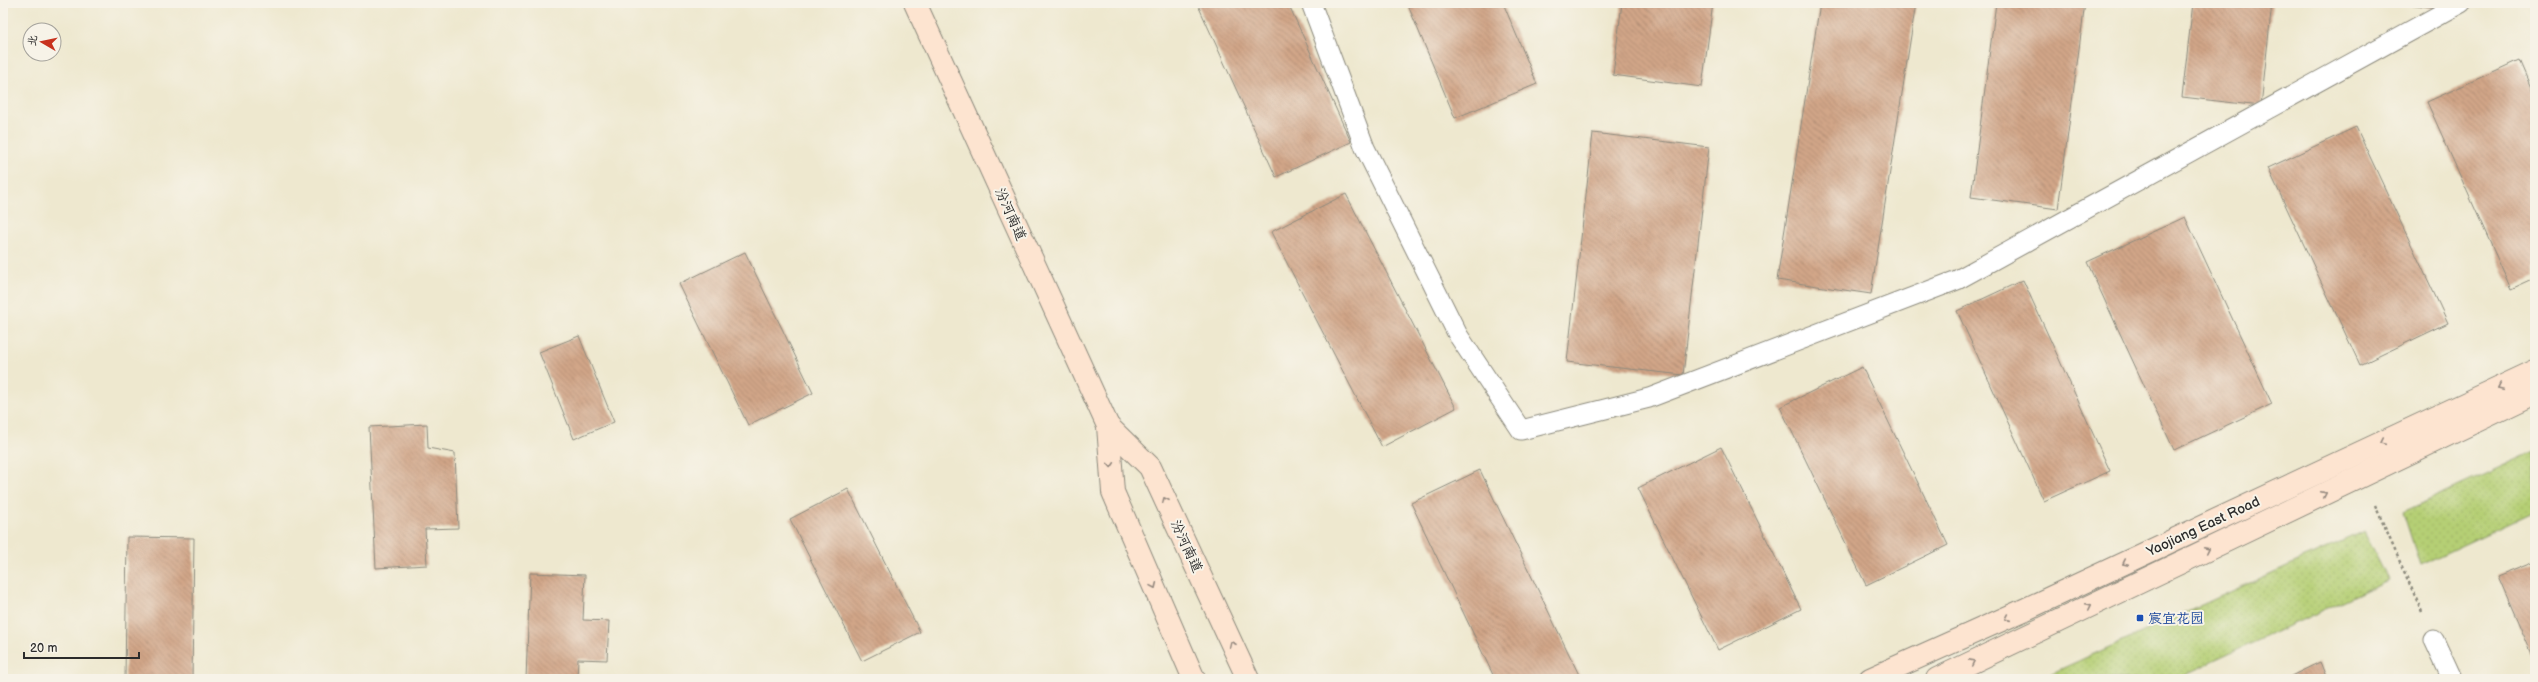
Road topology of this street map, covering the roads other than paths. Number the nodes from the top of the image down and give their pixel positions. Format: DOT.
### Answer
graph roads {
  1 [pos="915,3"];
  2 [pos="1311,3"];
  3 [pos="2461,3"];
  4 [pos="2535,371"];
  5 [pos="2535,393"];
  6 [pos="1108,426"];
  7 [pos="2434,640"];
  8 [pos="1194,679"];
  9 [pos="1248,679"];
  10 [pos="1870,679"];
  11 [pos="1937,679"];
  12 [pos="2452,679"];
  1 -- 6 [label="street, 汾河南道"];
  2 -- 3 [label="lane"];
  4 -- 10 [label="street, Yaojiang East Road, one-way"];
  11 -- 5 [label="street, Yaojiang East Road, one-way"];
  6 -- 8 [label="street, 汾河南道, one-way"];
  9 -- 6 [label="street, 汾河南道, one-way"];
  7 -- 12 [label="lane"];
}
